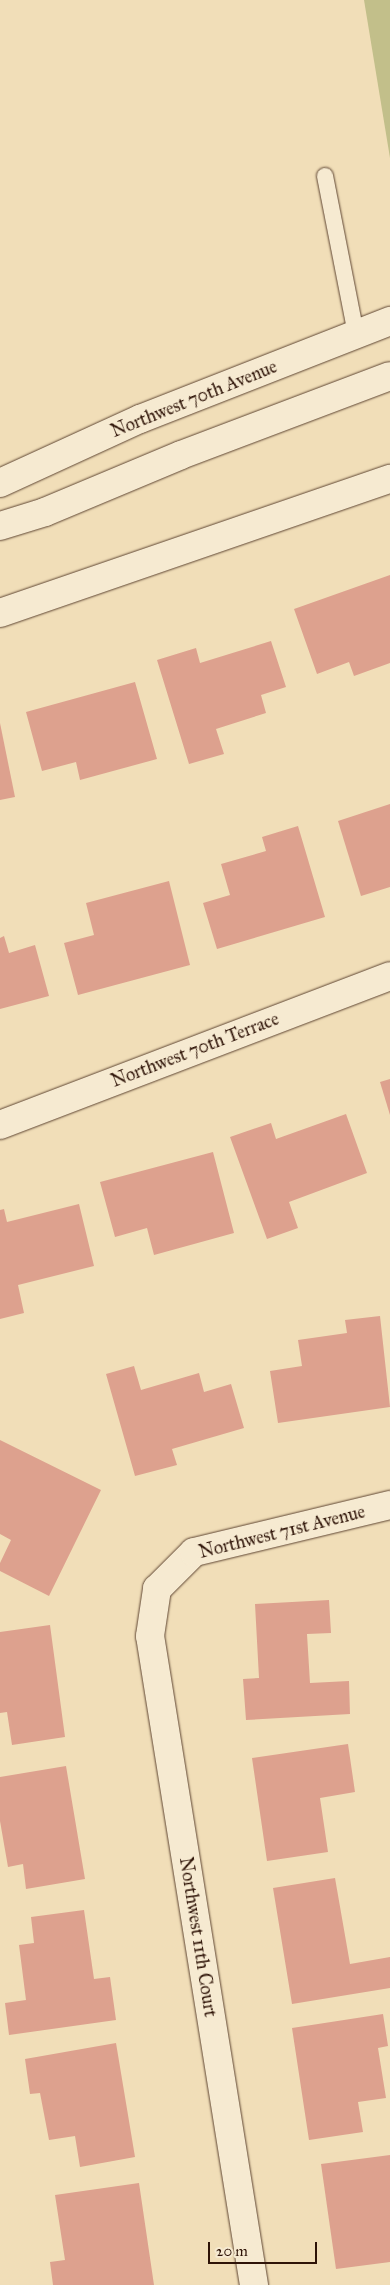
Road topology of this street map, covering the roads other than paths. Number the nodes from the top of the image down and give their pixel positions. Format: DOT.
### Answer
graph roads {
  1 [pos="325,176"];
  2 [pos="390,321"];
  3 [pos="356,334"];
  4 [pos="390,376"];
  5 [pos="390,478"];
  6 [pos="0,484"];
  7 [pos="0,526"];
  8 [pos="0,613"];
  9 [pos="390,976"];
  10 [pos="0,1125"];
  11 [pos="390,1505"];
  12 [pos="157,1589"];
  13 [pos="254,2285"];
  1 -- 3 [label="lane"];
  2 -- 3 [label="street, Northwest 70th Avenue"];
  3 -- 6 [label="street, Northwest 70th Avenue"];
  4 -- 7 [label="street"];
  5 -- 8 [label="street"];
  9 -- 10 [label="street, Northwest 70th Terrace"];
  11 -- 12 [label="street, Northwest 71st Avenue"];
  12 -- 13 [label="street, Northwest 11th Court"];
}
